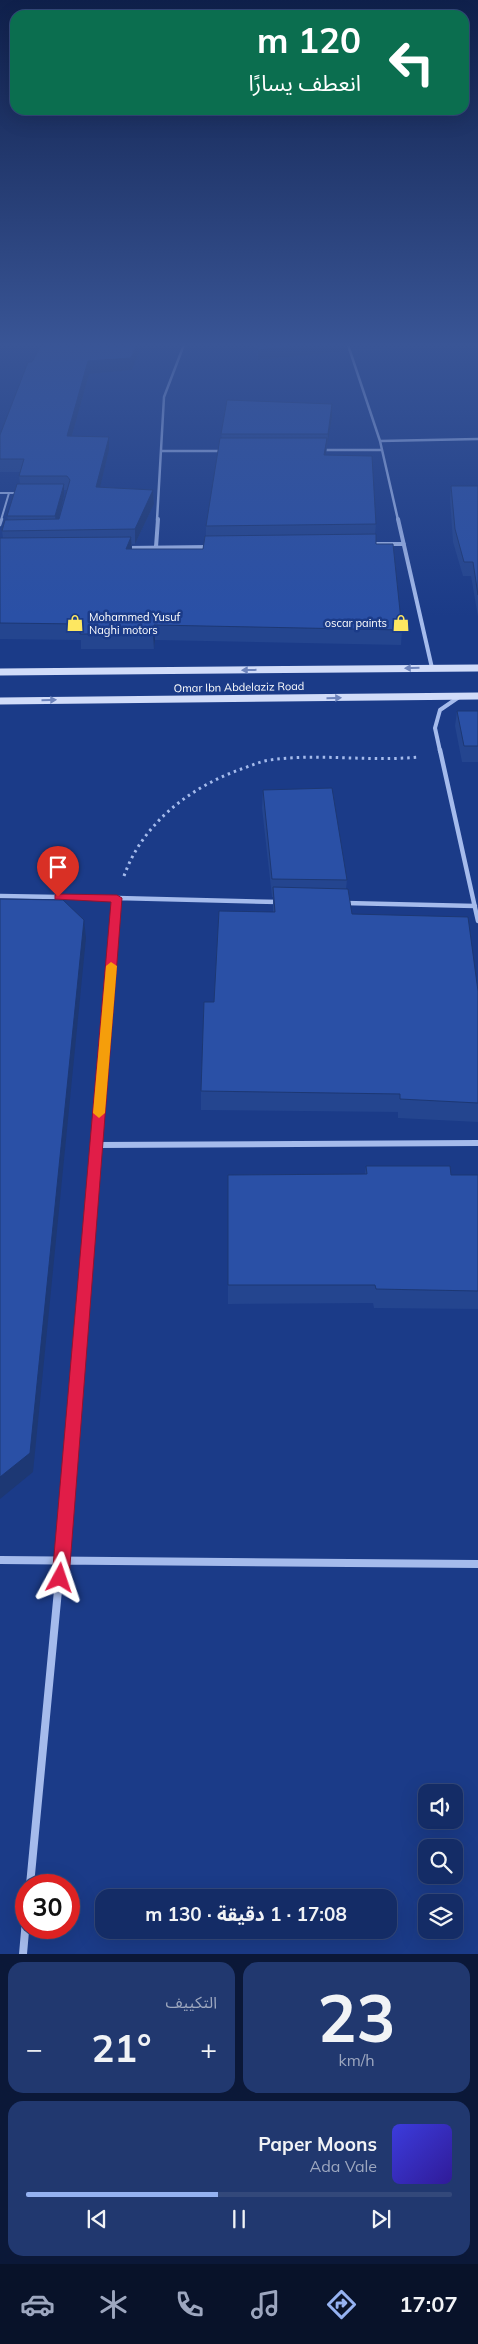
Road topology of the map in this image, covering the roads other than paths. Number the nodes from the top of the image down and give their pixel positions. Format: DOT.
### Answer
graph roads {
  1 [pos="162,433"];
  2 [pos="377,433"];
  3 [pos="478,439"];
  4 [pos="380,441"];
  5 [pos="315,450"];
  6 [pos="382,450"];
  7 [pos="228,451"];
  8 [pos="161,452"];
  9 [pos="0,493"];
  10 [pos="9,493"];
  11 [pos="28,493"];
  12 [pos="0,525"];
  13 [pos="364,544"];
  14 [pos="404,544"];
  15 [pos="216,546"];
  16 [pos="156,547"];
  17 [pos="117,548"];
  18 [pos="432,668"];
  19 [pos="478,668"];
  20 [pos="0,672"];
  21 [pos="460,696"];
  22 [pos="478,696"];
  23 [pos="0,701"];
  24 [pos="0,896"];
  25 [pos="117,898"];
  26 [pos="286,902"];
  27 [pos="336,903"];
  28 [pos="475,906"];
  29 [pos="478,921"];
  30 [pos="478,1143"];
  31 [pos="96,1146"];
  32 [pos="62,1559"];
  33 [pos="0,1560"];
  34 [pos="478,1564"];
  35 [pos="31,1874"];
  36 [pos="24,1939"];
  37 [pos="23,1954"];
  1 -- 8 [label="street"];
  2 -- 4 [label="street"];
  3 -- 4 [label="street"];
  4 -- 6 [label="street"];
  5 -- 6 [label="street"];
  6 -- 14 [label="street"];
  7 -- 8 [label="street"];
  8 -- 16 [label="street"];
  9 -- 10 [label="lane"];
  10 -- 11 [label="lane"];
  10 -- 12 [label="lane"];
  13 -- 14 [label="street"];
  14 -- 18 [label="street"];
  15 -- 16 [label="street"];
  16 -- 17 [label="street"];
  18 -- 19 [label="main road, Omar Ibn Abdelaziz Road"];
  18 -- 20 [label="main road, Omar Ibn Abdelaziz Road, one-way"];
  21 -- 22 [label="main road, Omar Ibn Abdelaziz Road"];
  23 -- 21 [label="main road, Omar Ibn Abdelaziz Road, one-way"];
  21 -- 28 [label="street"];
  24 -- 25 [label="street"];
  25 -- 26 [label="street"];
  25 -- 31 [label="street"];
  27 -- 28 [label="street"];
  28 -- 29 [label="street"];
  30 -- 31 [label="street"];
  31 -- 32 [label="street"];
  32 -- 33 [label="street"];
  32 -- 34 [label="street"];
  32 -- 35 [label="street"];
  36 -- 37 [label="street"];
}
